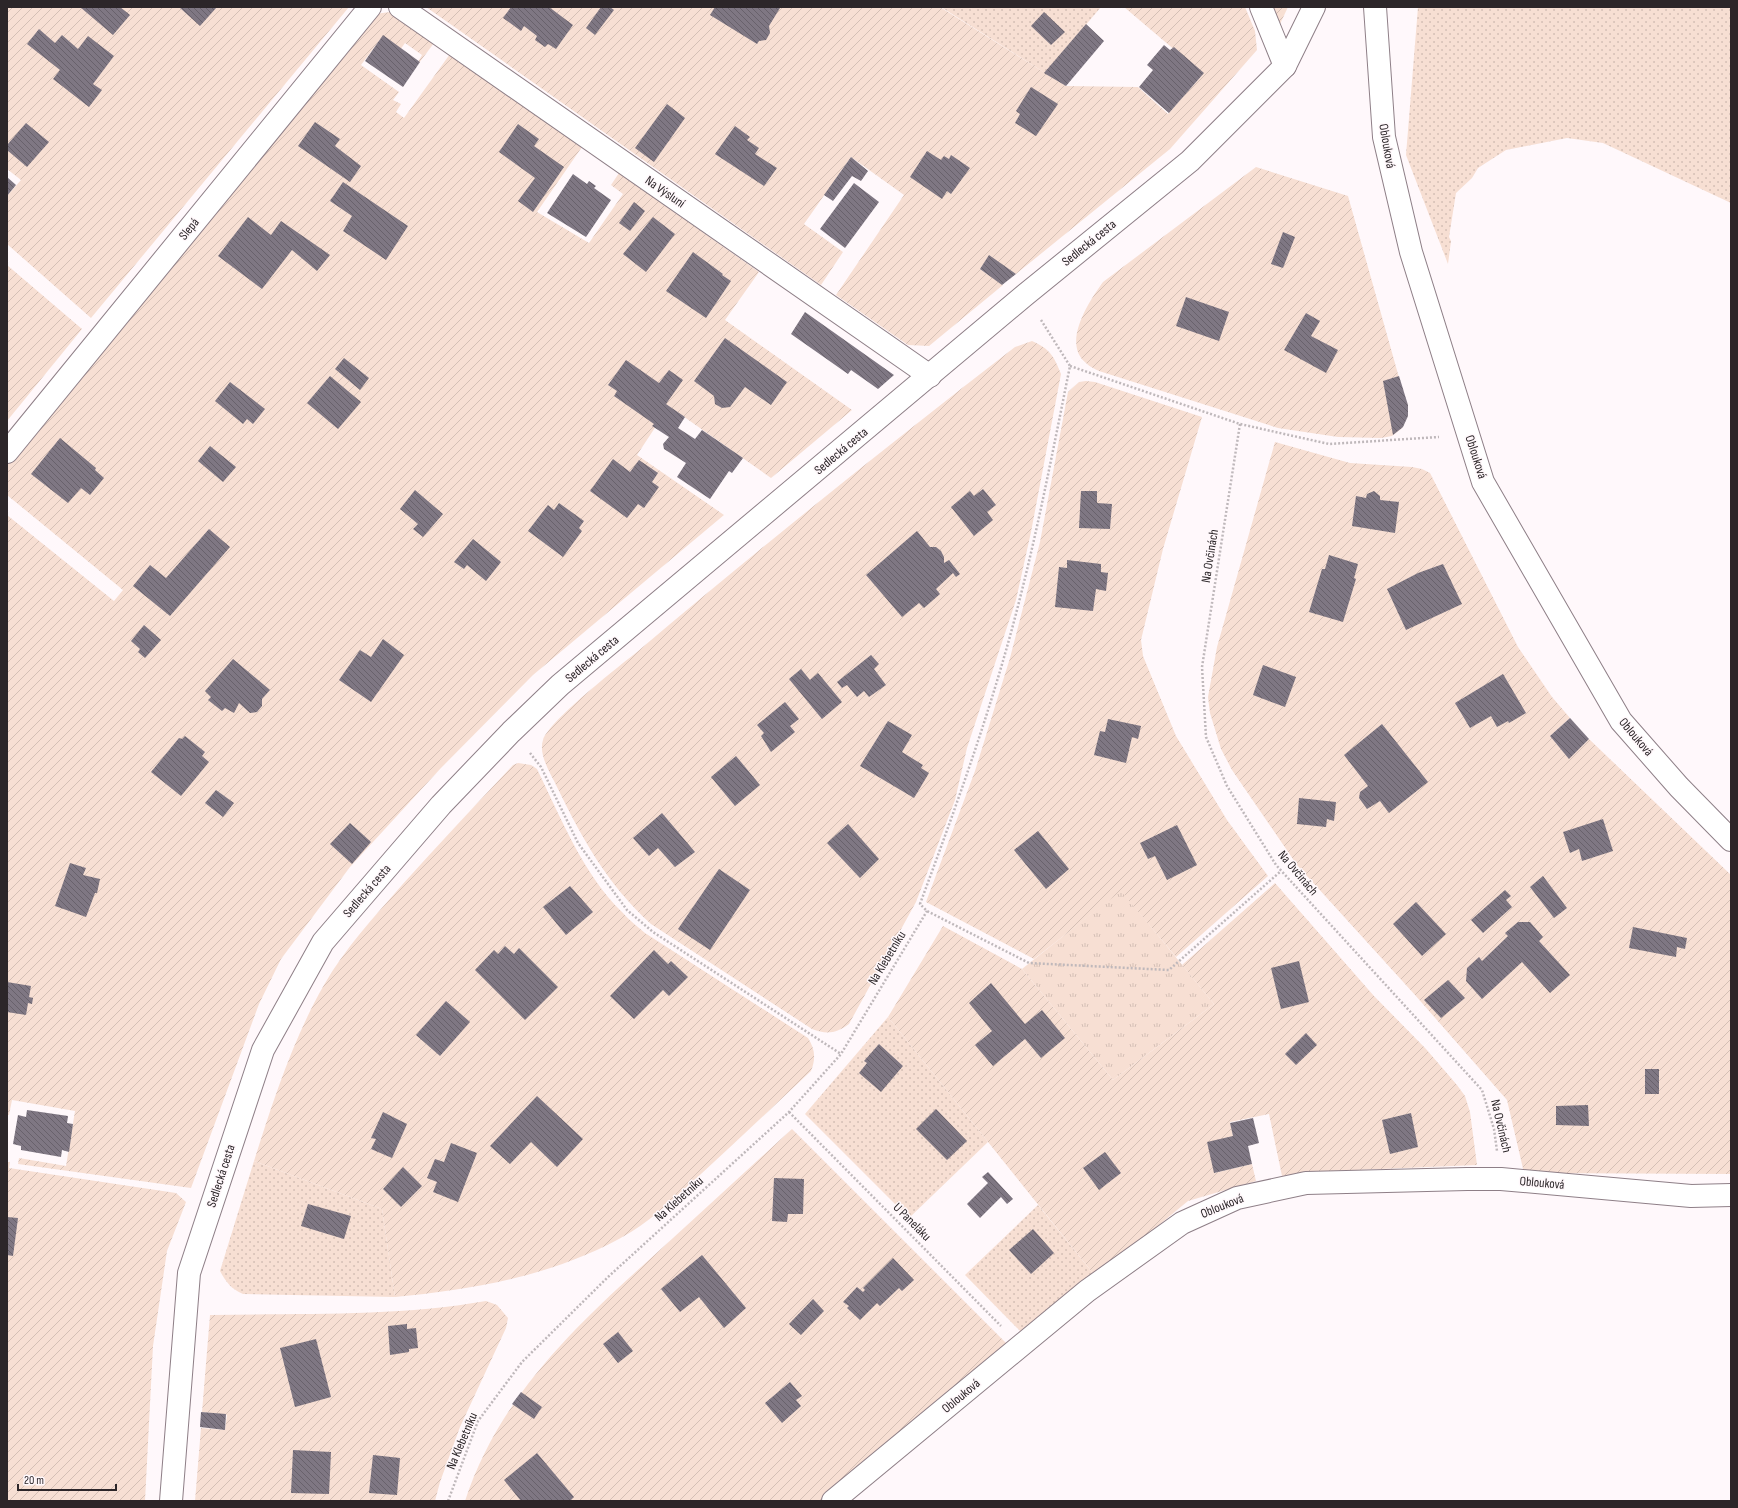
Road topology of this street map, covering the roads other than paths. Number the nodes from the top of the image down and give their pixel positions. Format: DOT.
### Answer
graph roads {
  1 [pos="370,7"];
  2 [pos="400,7"];
  3 [pos="1261,7"];
  4 [pos="1314,7"];
  5 [pos="1375,7"];
  6 [pos="1286,66"];
  7 [pos="930,376"];
  8 [pos="7,452"];
  9 [pos="1731,840"];
  10 [pos="1731,1195"];
  11 [pos="171,1501"];
  12 [pos="834,1501"];
  1 -- 8 [label="street, Slepá"];
  2 -- 7 [label="street, Na Výsluní"];
  3 -- 6 [label="street"];
  4 -- 6 [label="street, Sedlecká cesta"];
  5 -- 9 [label="street, Oblouková"];
  6 -- 7 [label="street, Sedlecká cesta"];
  7 -- 11 [label="street, Sedlecká cesta"];
  10 -- 12 [label="street, Oblouková"];
}
